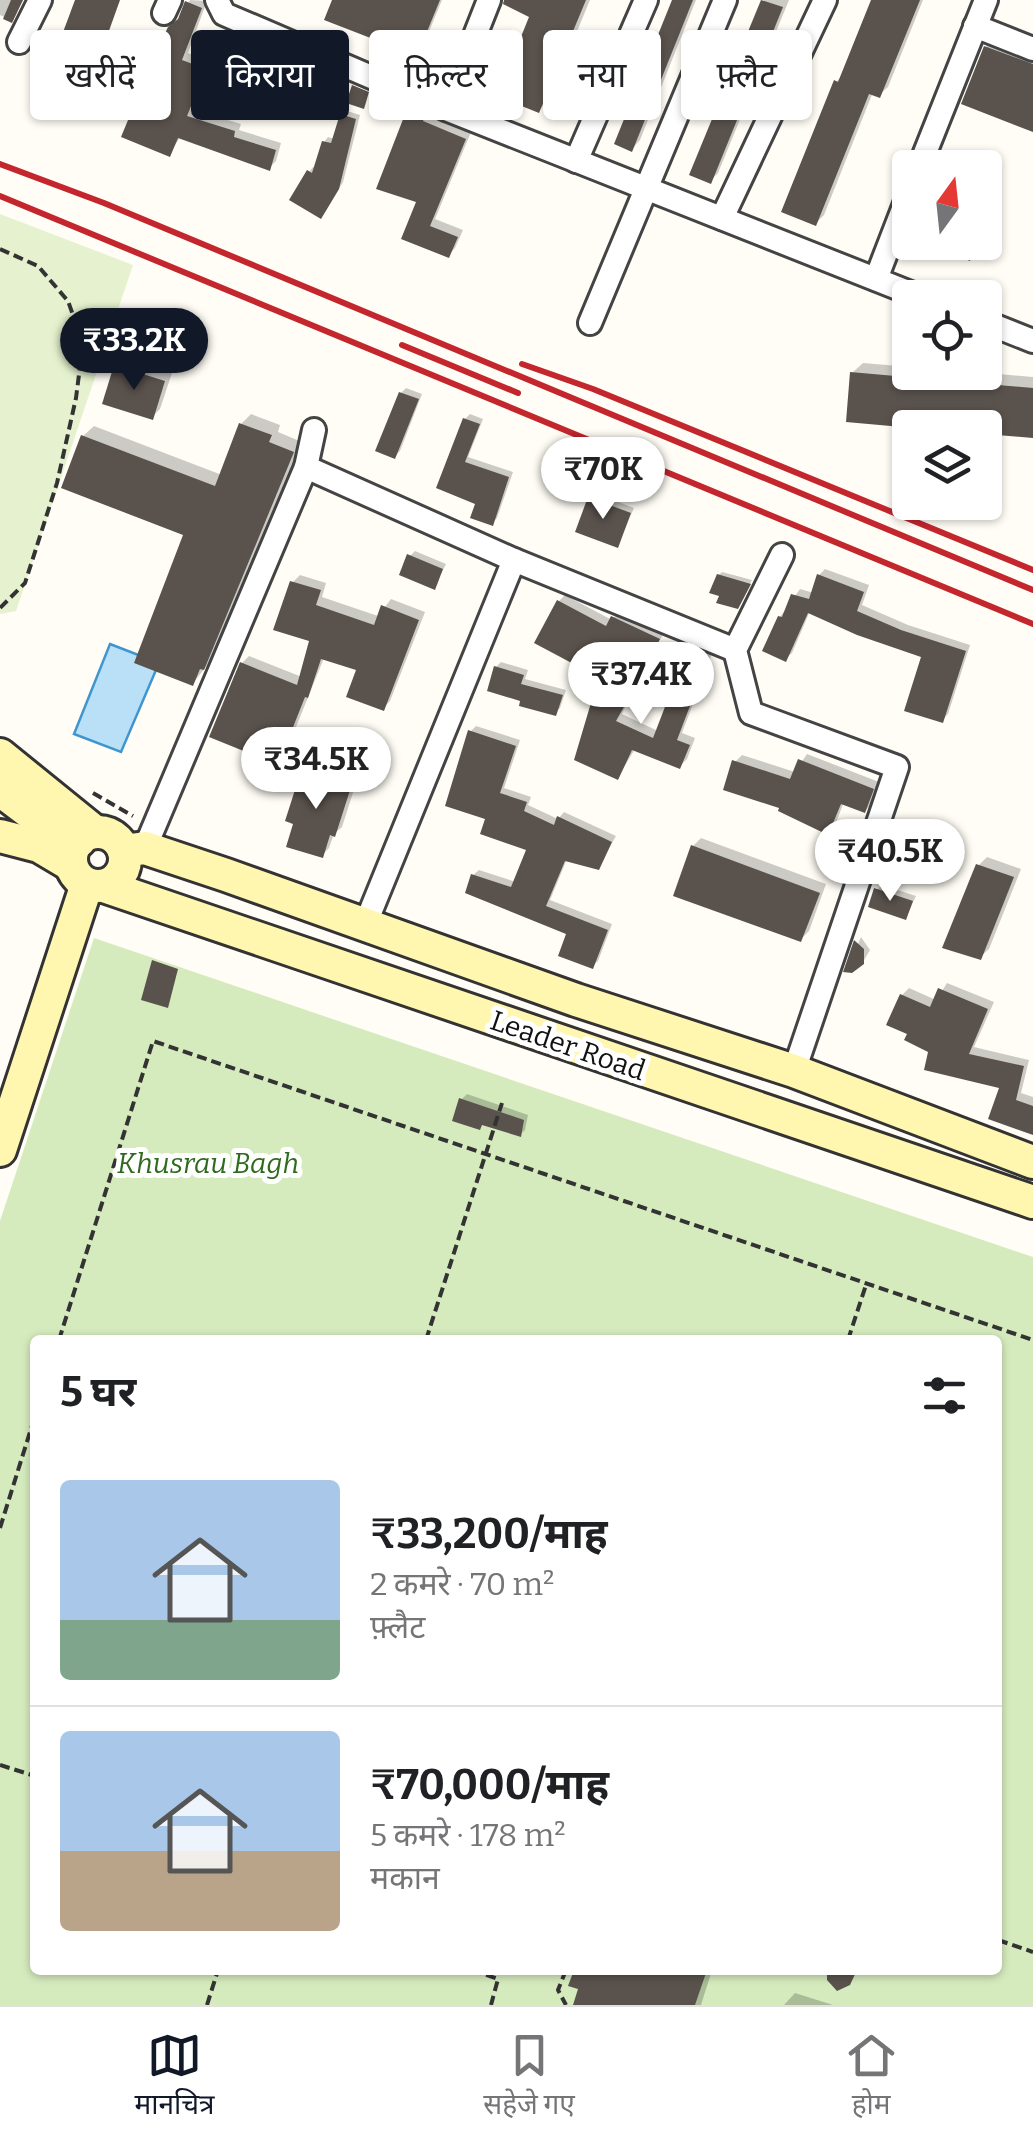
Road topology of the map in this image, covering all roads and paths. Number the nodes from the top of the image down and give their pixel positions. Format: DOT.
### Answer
graph roads {
  1 [pos="40,0"];
  2 [pos="217,0"];
  3 [pos="489,0"];
  4 [pos="646,0"];
  5 [pos="726,0"];
  6 [pos="825,0"];
  7 [pos="986,0"];
  8 [pos="974,26"];
  9 [pos="477,30"];
  10 [pos="19,42"];
  11 [pos="1033,49"];
  12 [pos="369,76"];
  13 [pos="474,120"];
  14 [pos="926,150"];
  15 [pos="576,160"];
  16 [pos="644,188"];
  17 [pos="722,218"];
  18 [pos="892,238"];
  19 [pos="0,249"];
  20 [pos="876,279"];
  21 [pos="892,286"];
  22 [pos="590,323"];
  23 [pos="1002,329"];
  24 [pos="1033,341"];
  25 [pos="314,430"];
  26 [pos="306,466"];
  27 [pos="782,555"];
  28 [pos="514,560"];
  29 [pos="0,608"];
  30 [pos="736,650"];
  31 [pos="0,754"];
  32 [pos="1,799"];
  33 [pos="0,836"];
  34 [pos="39,846"];
  35 [pos="135,850"];
  36 [pos="87,862"];
  37 [pos="365,925"];
  38 [pos="794,1072"];
  39 [pos="502,1104"];
  40 [pos="0,1150"];
  41 [pos="486,1155"];
  42 [pos="1033,1162"];
  43 [pos="1033,1202"];
  44 [pos="866,1282"];
  45 [pos="61,1335"];
  46 [pos="428,1335"];
  47 [pos="850,1335"];
  48 [pos="1033,1340"];
  49 [pos="30,1432"];
  50 [pos="0,1528"];
  51 [pos="0,1765"];
  52 [pos="30,1774"];
  53 [pos="1002,1941"];
  54 [pos="1033,1952"];
  55 [pos="216,1975"];
  56 [pos="486,1975"];
  57 [pos="564,1975"];
  58 [pos="207,2005"];
  59 [pos="490,2005"];
  60 [pos="566,2005"];
  1 -- 10 [label="street"];
  2 -- 12 [label="street"];
  3 -- 9 [label="street"];
  4 -- 15 [label="street"];
  5 -- 16 [label="street"];
  6 -- 17 [label="street"];
  7 -- 8 [label="street"];
  8 -- 11 [label="street"];
  8 -- 14 [label="street"];
  13 -- 15 [label="street"];
  15 -- 16 [label="street"];
  16 -- 17 [label="street"];
  16 -- 22 [label="street"];
  17 -- 20 [label="street"];
  18 -- 20 [label="street"];
  19 -- 29 [label="path"];
  20 -- 21 [label="street"];
  23 -- 24 [label="street"];
  25 -- 26 [label="street"];
  26 -- 28 [label="street"];
  26 -- 35 [label="street"];
  27 -- 30 [label="street"];
  28 -- 30 [label="street"];
  28 -- 37 [label="street"];
  30 -- 38 [label="street"];
  31 -- 36 [label="main road"];
  32 -- 34 [label="main road"];
  32 -- 36 [label="main road"];
  33 -- 34 [label="main road"];
  34 -- 36 [label="main road"];
  35 -- 36 [label="main road, Leader Road"];
  35 -- 37 [label="main road, Leader Road"];
  36 -- 40 [label="main road"];
  36 -- 43 [label="main road, Leader Road"];
  37 -- 38 [label="main road, Leader Road"];
  38 -- 42 [label="main road, Leader Road"];
  39 -- 41 [label="path"];
  41 -- 44 [label="path"];
  41 -- 45 [label="path"];
  41 -- 46 [label="path"];
  44 -- 47 [label="path"];
  44 -- 48 [label="path"];
  49 -- 50 [label="path"];
  51 -- 52 [label="path"];
  53 -- 54 [label="path"];
  55 -- 58 [label="path"];
  56 -- 59 [label="path"];
  57 -- 60 [label="path"];
}
